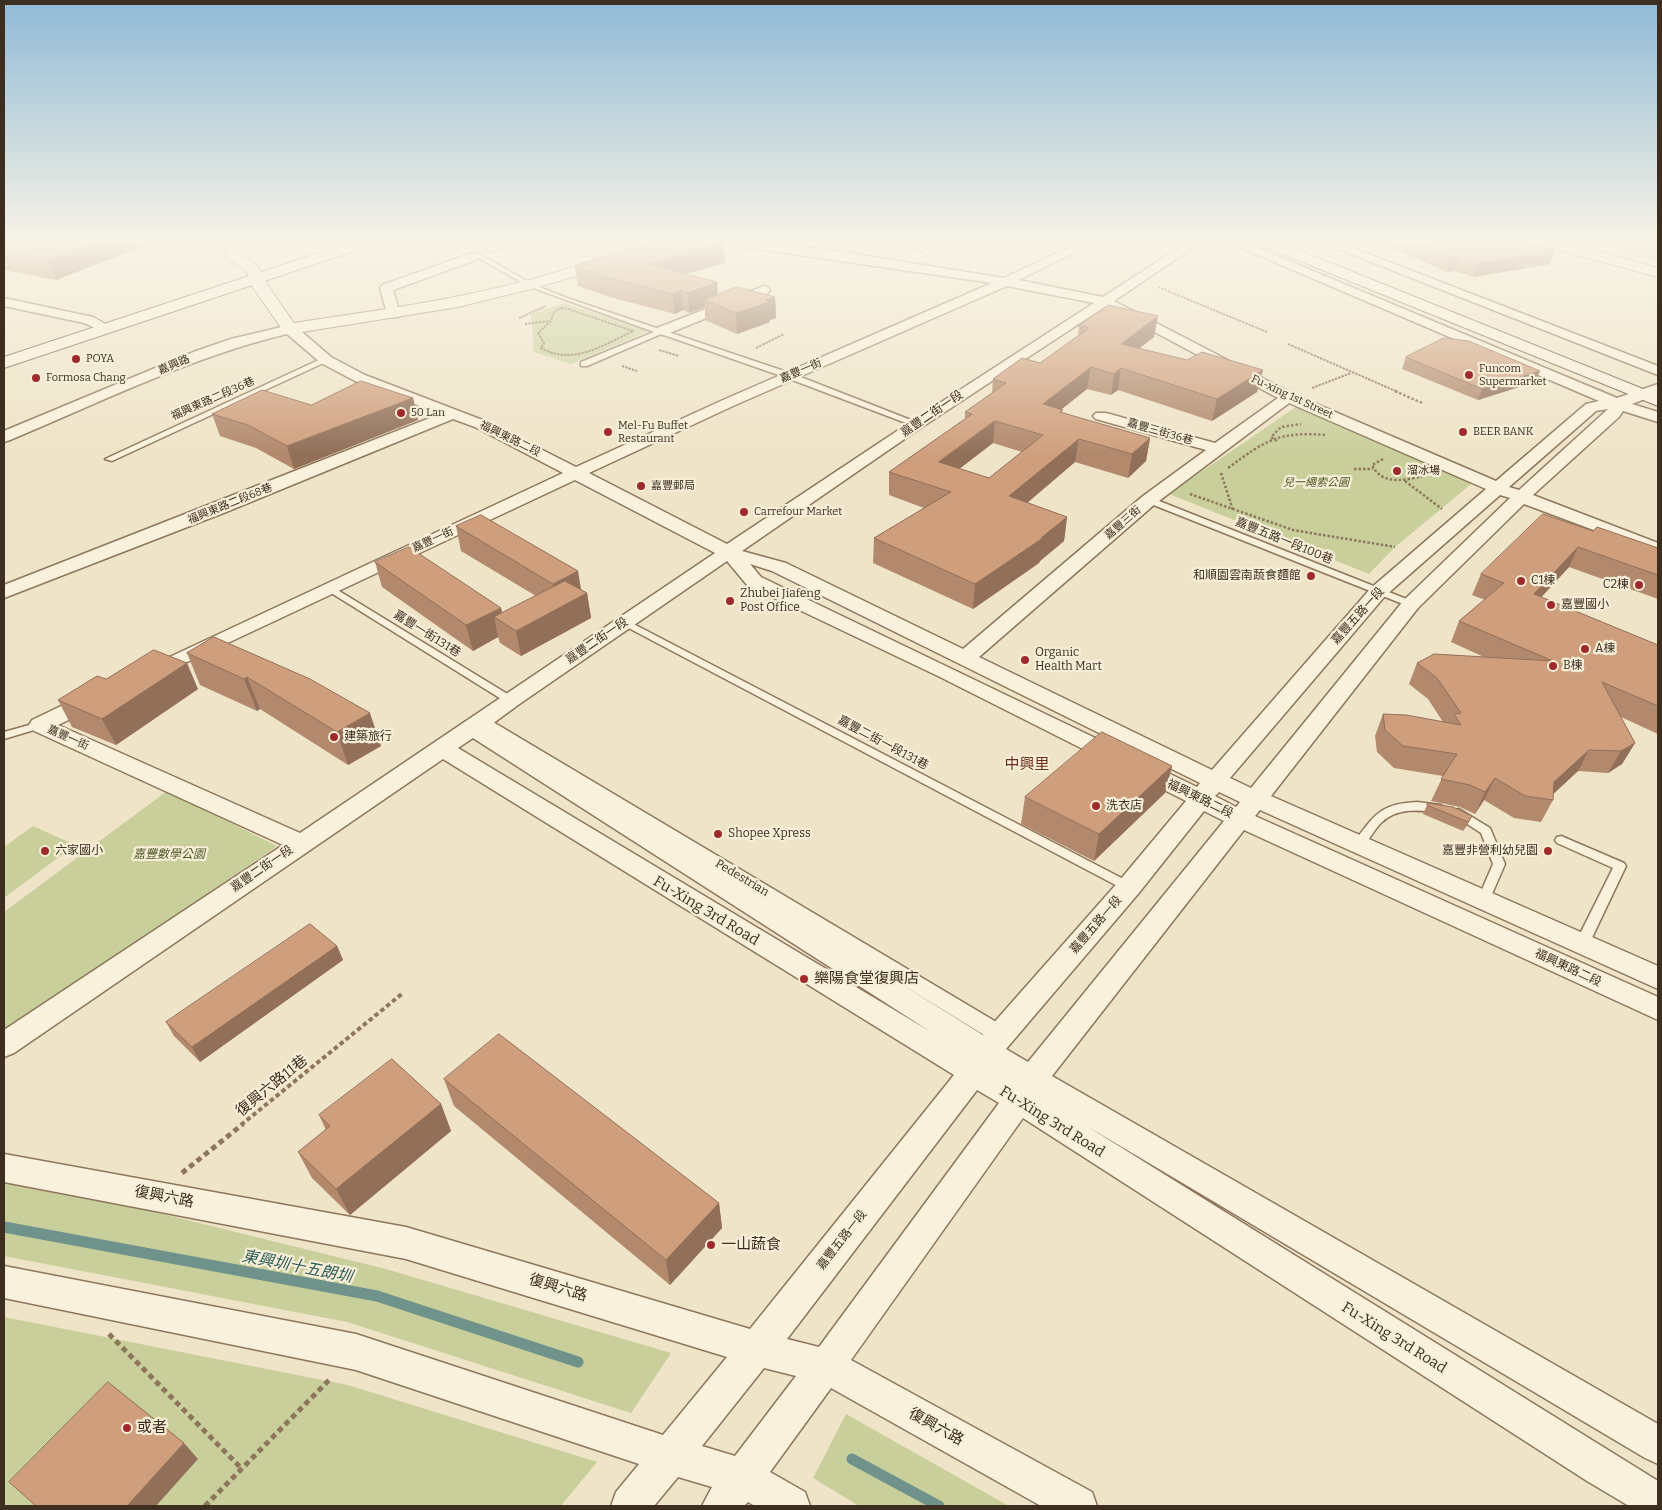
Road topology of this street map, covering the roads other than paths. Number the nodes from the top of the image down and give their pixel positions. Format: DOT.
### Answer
graph roads {
  1 [pos="58,313"];
  2 [pos="111,313"];
  3 [pos="147,313"];
  4 [pos="279,313"];
  5 [pos="610,313"];
  6 [pos="704,313"];
  7 [pos="935,313"];
  8 [pos="1086,313"];
  9 [pos="1129,313"];
  10 [pos="1403,313"];
  11 [pos="1451,313"];
  12 [pos="1468,313"];
  13 [pos="1510,313"];
  14 [pos="394,314"];
  15 [pos="88,320"];
  16 [pos="107,329"];
  17 [pos="290,329"];
  18 [pos="662,330"];
  19 [pos="4,348"];
  20 [pos="326,360"];
  21 [pos="4,363"];
  22 [pos="584,364"];
  23 [pos="1658,371"];
  24 [pos="790,376"];
  25 [pos="1655,392"];
  26 [pos="1288,397"];
  27 [pos="1618,404"];
  28 [pos="455,413"];
  29 [pos="1101,416"];
  30 [pos="1658,417"];
  31 [pos="916,424"];
  32 [pos="4,437"];
  33 [pos="1218,449"];
  34 [pos="109,459"];
  35 [pos="576,472"];
  36 [pos="1498,488"];
  37 [pos="1521,497"];
  38 [pos="1149,500"];
  39 [pos="1658,549"];
  40 [pos="730,553"];
  41 [pos="331,589"];
  42 [pos="4,592"];
  43 [pos="1378,592"];
  44 [pos="1411,604"];
  45 [pos="624,622"];
  46 [pos="965,658"];
  47 [pos="137,680"];
  48 [pos="110,692"];
  49 [pos="510,700"];
  50 [pos="478,724"];
  51 [pos="40,725"];
  52 [pos="4,736"];
  53 [pos="441,748"];
  54 [pos="1208,791"];
  55 [pos="1248,809"];
  56 [pos="1561,840"];
  57 [pos="301,843"];
  58 [pos="1358,845"];
  59 [pos="1129,887"];
  60 [pos="1483,901"];
  61 [pos="1582,944"];
  62 [pos="1658,977"];
  63 [pos="1658,1009"];
  64 [pos="4,1045"];
  65 [pos="987,1053"];
  66 [pos="1026,1090"];
  67 [pos="4,1168"];
  68 [pos="4,1282"];
  69 [pos="757,1349"];
  70 [pos="826,1366"];
  71 [pos="1658,1445"];
  72 [pos="670,1456"];
  73 [pos="742,1477"];
  74 [pos="1658,1502"];
  75 [pos="630,1506"];
  76 [pos="721,1506"];
  77 [pos="790,1506"];
  78 [pos="1078,1506"];
  1 -- 15 [label="street"];
  2 -- 15 [label="main road"];
  3 -- 16 [label="main road"];
  4 -- 17 [label="main road"];
  5 -- 18 [label="lane"];
  6 -- 18 [label="street"];
  7 -- 24 [label="street, 嘉豐一街"];
  8 -- 31 [label="street, 嘉豐二街一段"];
  9 -- 26 [label="street, Fu-xing 1st Street"];
  10 -- 27 [label="street"];
  11 -- 25 [label="main road"];
  12 -- 25 [label="main road"];
  13 -- 23 [label="street"];
  14 -- 17 [label="main road, 嘉興路"];
  15 -- 16 [label="street"];
  15 -- 19 [label="main road"];
  16 -- 21 [label="main road"];
  17 -- 20 [label="street, 福興東路二段"];
  17 -- 32 [label="street, 嘉興路"];
  18 -- 22 [label="lane"];
  18 -- 24 [label="lane"];
  20 -- 28 [label="street, 福興東路二段"];
  20 -- 34 [label="lane, 福興東路二段36巷"];
  24 -- 31 [label="lane"];
  24 -- 35 [label="street, 嘉豐一街"];
  25 -- 27 [label="street, 嘉豐五路一段"];
  26 -- 33 [label="street, 嘉豐三街"];
  26 -- 36 [label="street, Fu-xing 1st Street"];
  27 -- 30 [label="street"];
  27 -- 36 [label="street, 嘉豐五路一段"];
  27 -- 37 [label="street"];
  28 -- 35 [label="street, 福興東路二段"];
  28 -- 42 [label="street, 福興東路二段68巷"];
  29 -- 33 [label="street, 嘉豐三街36巷"];
  31 -- 40 [label="street, 嘉豐二街一段"];
  33 -- 38 [label="street, 嘉豐三街"];
  35 -- 40 [label="street, 福興東路二段"];
  35 -- 41 [label="street, 嘉豐一街"];
  36 -- 37 [label="street, Fu-xing 1st Street"];
  36 -- 43 [label="street, 嘉豐五路一段"];
  37 -- 39 [label="street, Fu-xing 1st Street"];
  37 -- 44 [label="street"];
  38 -- 43 [label="lane, 嘉豐五路一段100巷"];
  38 -- 46 [label="street, 嘉豐三街"];
  40 -- 45 [label="street, 嘉豐二街一段"];
  40 -- 46 [label="street, 福興東路二段"];
  40 -- 54 [label="street, 福興東路二段"];
  41 -- 47 [label="street, 嘉豐一街"];
  41 -- 49 [label="lane, 嘉豐一街131巷"];
  43 -- 44 [label="lane, 嘉豐五路一段100巷"];
  43 -- 54 [label="street, 嘉豐五路一段"];
  44 -- 55 [label="street"];
  45 -- 49 [label="street, 嘉豐二街一段"];
  45 -- 59 [label="lane, 嘉豐二街一段131巷"];
  46 -- 54 [label="street, 福興東路二段"];
  48 -- 51 [label="street, 嘉豐一街"];
  49 -- 50 [label="street, 嘉豐二街一段"];
  50 -- 53 [label="street, 嘉豐二街一段"];
  50 -- 65 [label="street, Fu-Xing 3rd Road"];
  51 -- 52 [label="lane"];
  51 -- 57 [label="street, 嘉豐一街"];
  53 -- 57 [label="street, 嘉豐二街一段"];
  53 -- 65 [label="street, Fu-Xing 3rd Road"];
  54 -- 55 [label="street, 福興東路二段"];
  54 -- 59 [label="street, 嘉豐五路一段"];
  55 -- 58 [label="street, 福興東路二段"];
  55 -- 63 [label="street, 福興東路二段"];
  55 -- 66 [label="street"];
  56 -- 61 [label="lane"];
  57 -- 64 [label="street, 嘉豐二街一段"];
  58 -- 60 [label="street, 福興東路二段"];
  58 -- 60 [label="lane"];
  59 -- 65 [label="street, 嘉豐五路一段"];
  60 -- 61 [label="street, 福興東路二段"];
  61 -- 62 [label="street, 福興東路二段"];
  65 -- 66 [label="street, Fu-Xing 3rd Road"];
  65 -- 69 [label="street, 嘉豐五路一段"];
  66 -- 70 [label="street"];
  66 -- 71 [label="street, Fu-Xing 3rd Road"];
  66 -- 74 [label="street, Fu-Xing 3rd Road"];
  67 -- 69 [label="street, 復興六路"];
  68 -- 72 [label="street"];
  69 -- 70 [label="street, 復興六路"];
  69 -- 72 [label="street, 嘉豐五路一段"];
  70 -- 73 [label="street"];
  70 -- 78 [label="street, 復興六路"];
  72 -- 73 [label="street"];
  72 -- 75 [label="street, 嘉豐五路一段"];
  73 -- 76 [label="street"];
  73 -- 77 [label="street"];
}
